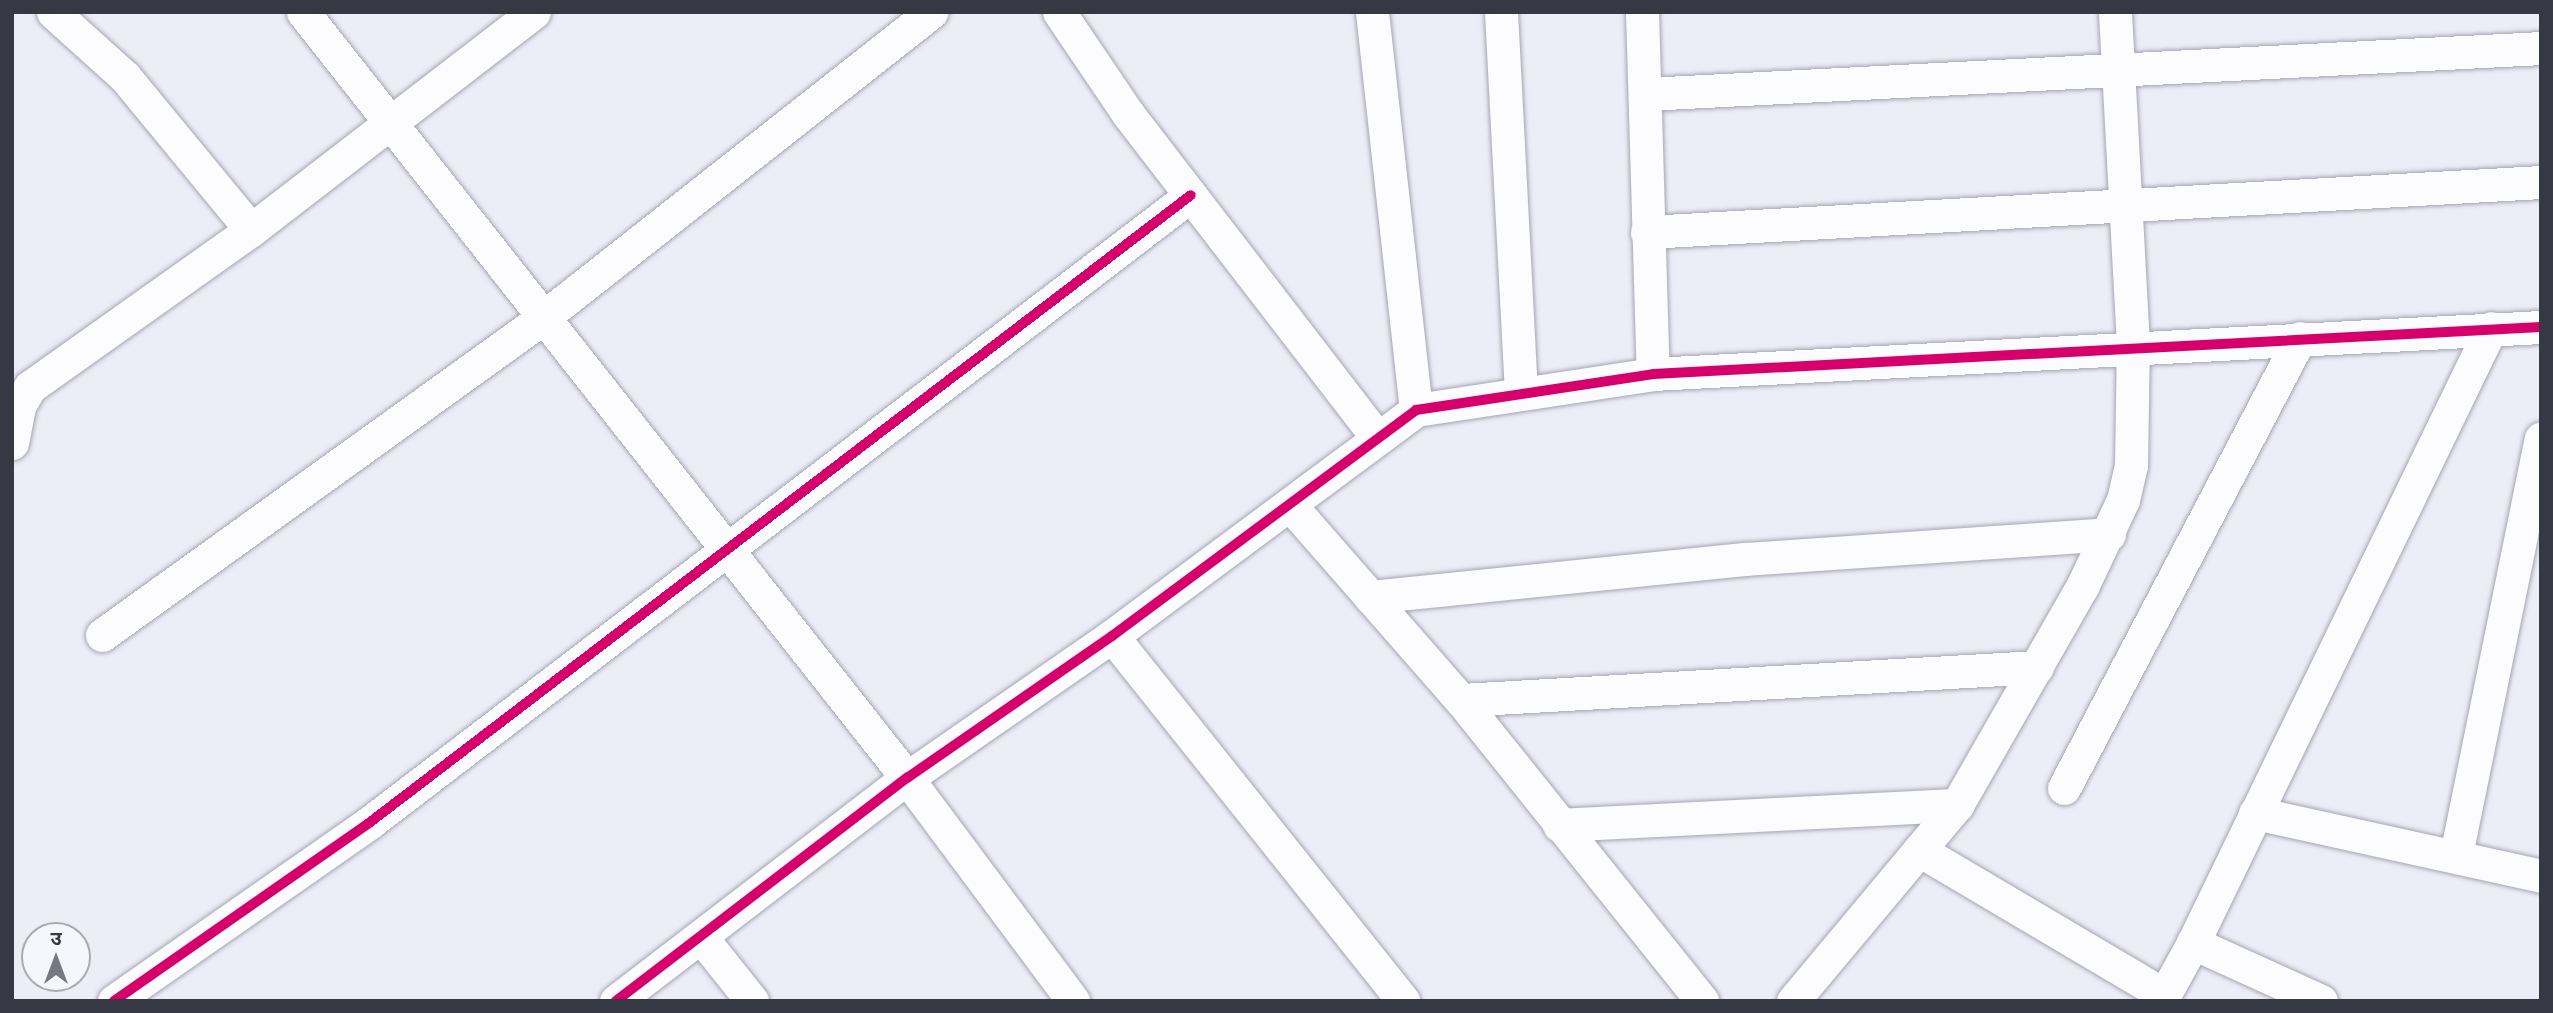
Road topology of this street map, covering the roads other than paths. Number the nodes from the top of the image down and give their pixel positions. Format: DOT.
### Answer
graph roads {
  1 [pos="53,12"];
  2 [pos="303,12"];
  3 [pos="534,12"];
  4 [pos="931,12"];
  5 [pos="1059,12"];
  6 [pos="1371,12"];
  7 [pos="1501,12"];
  8 [pos="1642,12"];
  9 [pos="2115,12"];
  10 [pos="2541,48"];
  11 [pos="2117,66"];
  12 [pos="1646,94"];
  13 [pos="389,122"];
  14 [pos="2541,181"];
  15 [pos="1191,195"];
  16 [pos="2124,205"];
  17 [pos="251,230"];
  18 [pos="1647,232"];
  19 [pos="540,320"];
  20 [pos="2541,327"];
  21 [pos="2491,328"];
  22 [pos="2300,338"];
  23 [pos="2133,345"];
  24 [pos="1653,374"];
  25 [pos="1521,390"];
  26 [pos="17,394"];
  27 [pos="1416,410"];
  28 [pos="1376,436"];
  29 [pos="2541,439"];
  30 [pos="12,443"];
  31 [pos="1290,505"];
  32 [pos="2109,534"];
  33 [pos="724,553"];
  34 [pos="1370,597"];
  35 [pos="102,635"];
  36 [pos="1112,636"];
  37 [pos="2037,667"];
  38 [pos="1461,700"];
  39 [pos="907,779"];
  40 [pos="2064,788"];
  41 [pos="1957,805"];
  42 [pos="2255,813"];
  43 [pos="1559,825"];
  44 [pos="1919,850"];
  45 [pos="2456,855"];
  46 [pos="2541,876"];
  47 [pos="701,937"];
  48 [pos="2193,943"];
  49 [pos="2163,998"];
  50 [pos="2307,998"];
  51 [pos="114,1001"];
  52 [pos="616,1001"];
  53 [pos="752,1001"];
  54 [pos="1073,1001"];
  55 [pos="1403,1001"];
  56 [pos="1702,1001"];
  57 [pos="1793,1001"];
  1 -- 17 [label="street"];
  2 -- 13 [label="street"];
  3 -- 13 [label="street"];
  4 -- 19 [label="street"];
  5 -- 15 [label="street"];
  6 -- 27 [label="street"];
  7 -- 25 [label="street"];
  8 -- 12 [label="street"];
  9 -- 11 [label="street"];
  10 -- 11 [label="street"];
  11 -- 12 [label="street"];
  11 -- 16 [label="street"];
  12 -- 18 [label="street"];
  13 -- 17 [label="street"];
  13 -- 19 [label="street"];
  14 -- 16 [label="street"];
  15 -- 28 [label="street"];
  15 -- 33 [label="street"];
  16 -- 18 [label="street"];
  16 -- 23 [label="street"];
  17 -- 26 [label="street"];
  18 -- 24 [label="street"];
  19 -- 33 [label="street"];
  19 -- 35 [label="street"];
  20 -- 21 [label="street"];
  21 -- 22 [label="street"];
  21 -- 42 [label="street"];
  22 -- 23 [label="street"];
  22 -- 40 [label="street"];
  23 -- 24 [label="street"];
  23 -- 32 [label="street"];
  24 -- 25 [label="street"];
  25 -- 27 [label="street"];
  26 -- 30 [label="street"];
  27 -- 28 [label="street"];
  28 -- 31 [label="street"];
  29 -- 45 [label="street"];
  31 -- 34 [label="street"];
  31 -- 36 [label="street"];
  32 -- 34 [label="street"];
  32 -- 37 [label="street"];
  33 -- 39 [label="street"];
  33 -- 51 [label="street"];
  34 -- 38 [label="street"];
  36 -- 39 [label="street"];
  36 -- 55 [label="street"];
  37 -- 38 [label="street"];
  37 -- 41 [label="street"];
  38 -- 43 [label="street"];
  39 -- 47 [label="street"];
  39 -- 54 [label="street"];
  41 -- 43 [label="street"];
  41 -- 44 [label="street"];
  42 -- 45 [label="street"];
  42 -- 48 [label="street"];
  43 -- 56 [label="street"];
  44 -- 49 [label="street"];
  44 -- 57 [label="street"];
  45 -- 46 [label="street"];
  47 -- 52 [label="street"];
  47 -- 53 [label="street"];
  48 -- 49 [label="street"];
  48 -- 50 [label="street"];
}
